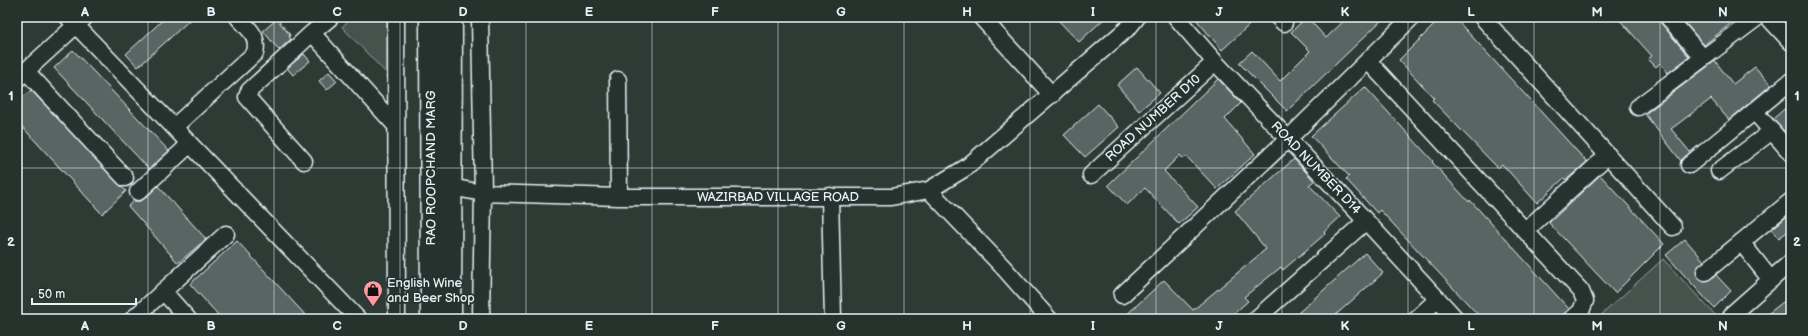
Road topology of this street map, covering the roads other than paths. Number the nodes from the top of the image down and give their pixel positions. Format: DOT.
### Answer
graph roads {
  1 [pos="238,17"];
  2 [pos="331,17"];
  3 [pos="396,17"];
  4 [pos="431,17"];
  5 [pos="451,17"];
  6 [pos="480,17"];
  7 [pos="980,17"];
  8 [pos="1176,17"];
  9 [pos="1412,17"];
  10 [pos="1482,17"];
  11 [pos="1668,17"];
  12 [pos="1758,17"];
  13 [pos="1768,17"];
  14 [pos="77,20"];
  15 [pos="1129,20"];
  16 [pos="312,34"];
  17 [pos="1791,42"];
  18 [pos="1703,58"];
  19 [pos="1368,61"];
  20 [pos="1215,62"];
  21 [pos="22,75"];
  22 [pos="618,80"];
  23 [pos="1791,81"];
  24 [pos="1052,95"];
  25 [pos="1638,107"];
  26 [pos="1754,111"];
  27 [pos="396,126"];
  28 [pos="174,127"];
  29 [pos="1772,131"];
  30 [pos="1288,139"];
  31 [pos="190,144"];
  32 [pos="1791,152"];
  33 [pos="1608,155"];
  34 [pos="304,161"];
  35 [pos="1689,165"];
  36 [pos="1720,171"];
  37 [pos="1090,175"];
  38 [pos="125,178"];
  39 [pos="450,187"];
  40 [pos="929,190"];
  41 [pos="138,192"];
  42 [pos="483,193"];
  43 [pos="830,196"];
  44 [pos="619,197"];
  45 [pos="1791,201"];
  46 [pos="1366,221"];
  47 [pos="1673,227"];
  48 [pos="1526,230"];
  49 [pos="226,234"];
  50 [pos="1741,242"];
  51 [pos="1791,262"];
  52 [pos="1705,272"];
  53 [pos="1771,280"];
  54 [pos="163,291"];
  55 [pos="1122,295"];
  56 [pos="1438,299"];
  57 [pos="1732,314"];
  58 [pos="133,319"];
  59 [pos="188,319"];
  60 [pos="358,319"];
  61 [pos="397,319"];
  62 [pos="432,319"];
  63 [pos="450,319"];
  64 [pos="481,319"];
  65 [pos="833,319"];
  66 [pos="1049,319"];
  67 [pos="1256,319"];
  68 [pos="1416,319"];
  69 [pos="1456,319"];
  70 [pos="1572,319"];
  1 -- 28 [label="street"];
  2 -- 16 [label="street"];
  3 -- 27 [label="street"];
  4 -- 62 [label="main road, RAO ROOPCHAND MARG"];
  5 -- 39 [label="main road, RAO ROOPCHAND MARG"];
  6 -- 42 [label="street"];
  7 -- 24 [label="street"];
  8 -- 20 [label="street, ROAD NUMBER D14"];
  9 -- 19 [label="street"];
  10 -- 33 [label="street"];
  11 -- 18 [label="street"];
  12 -- 18 [label="street"];
  13 -- 17 [label="street"];
  14 -- 21 [label="street"];
  14 -- 28 [label="street"];
  15 -- 24 [label="street"];
  16 -- 27 [label="street"];
  16 -- 34 [label="street"];
  18 -- 25 [label="street"];
  19 -- 30 [label="street"];
  19 -- 48 [label="street"];
  20 -- 30 [label="street, ROAD NUMBER D14"];
  20 -- 37 [label="street, ROAD NUMBER D10"];
  21 -- 38 [label="street"];
  22 -- 44 [label="street"];
  23 -- 26 [label="street"];
  24 -- 40 [label="street"];
  26 -- 29 [label="street"];
  26 -- 35 [label="street"];
  27 -- 61 [label="street"];
  28 -- 31 [label="street"];
  29 -- 32 [label="street"];
  29 -- 36 [label="street"];
  30 -- 46 [label="street, ROAD NUMBER D14"];
  30 -- 55 [label="street"];
  31 -- 41 [label="street"];
  31 -- 60 [label="street"];
  33 -- 47 [label="street"];
  33 -- 48 [label="street"];
  39 -- 42 [label="street, WAZIRBAD VILLAGE ROAD"];
  39 -- 63 [label="main road, RAO ROOPCHAND MARG"];
  40 -- 43 [label="street, WAZIRBAD VILLAGE ROAD"];
  40 -- 66 [label="street"];
  42 -- 44 [label="street, WAZIRBAD VILLAGE ROAD"];
  42 -- 64 [label="street"];
  43 -- 44 [label="street, WAZIRBAD VILLAGE ROAD"];
  43 -- 65 [label="street"];
  45 -- 50 [label="street"];
  46 -- 56 [label="street, ROAD NUMBER D14"];
  46 -- 67 [label="street"];
  48 -- 70 [label="street"];
  49 -- 54 [label="street"];
  50 -- 52 [label="street"];
  50 -- 53 [label="street"];
  51 -- 53 [label="street"];
  53 -- 57 [label="street"];
  54 -- 58 [label="street"];
  54 -- 59 [label="street"];
  56 -- 68 [label="street"];
  56 -- 69 [label="street, ROAD NUMBER D14"];
}
